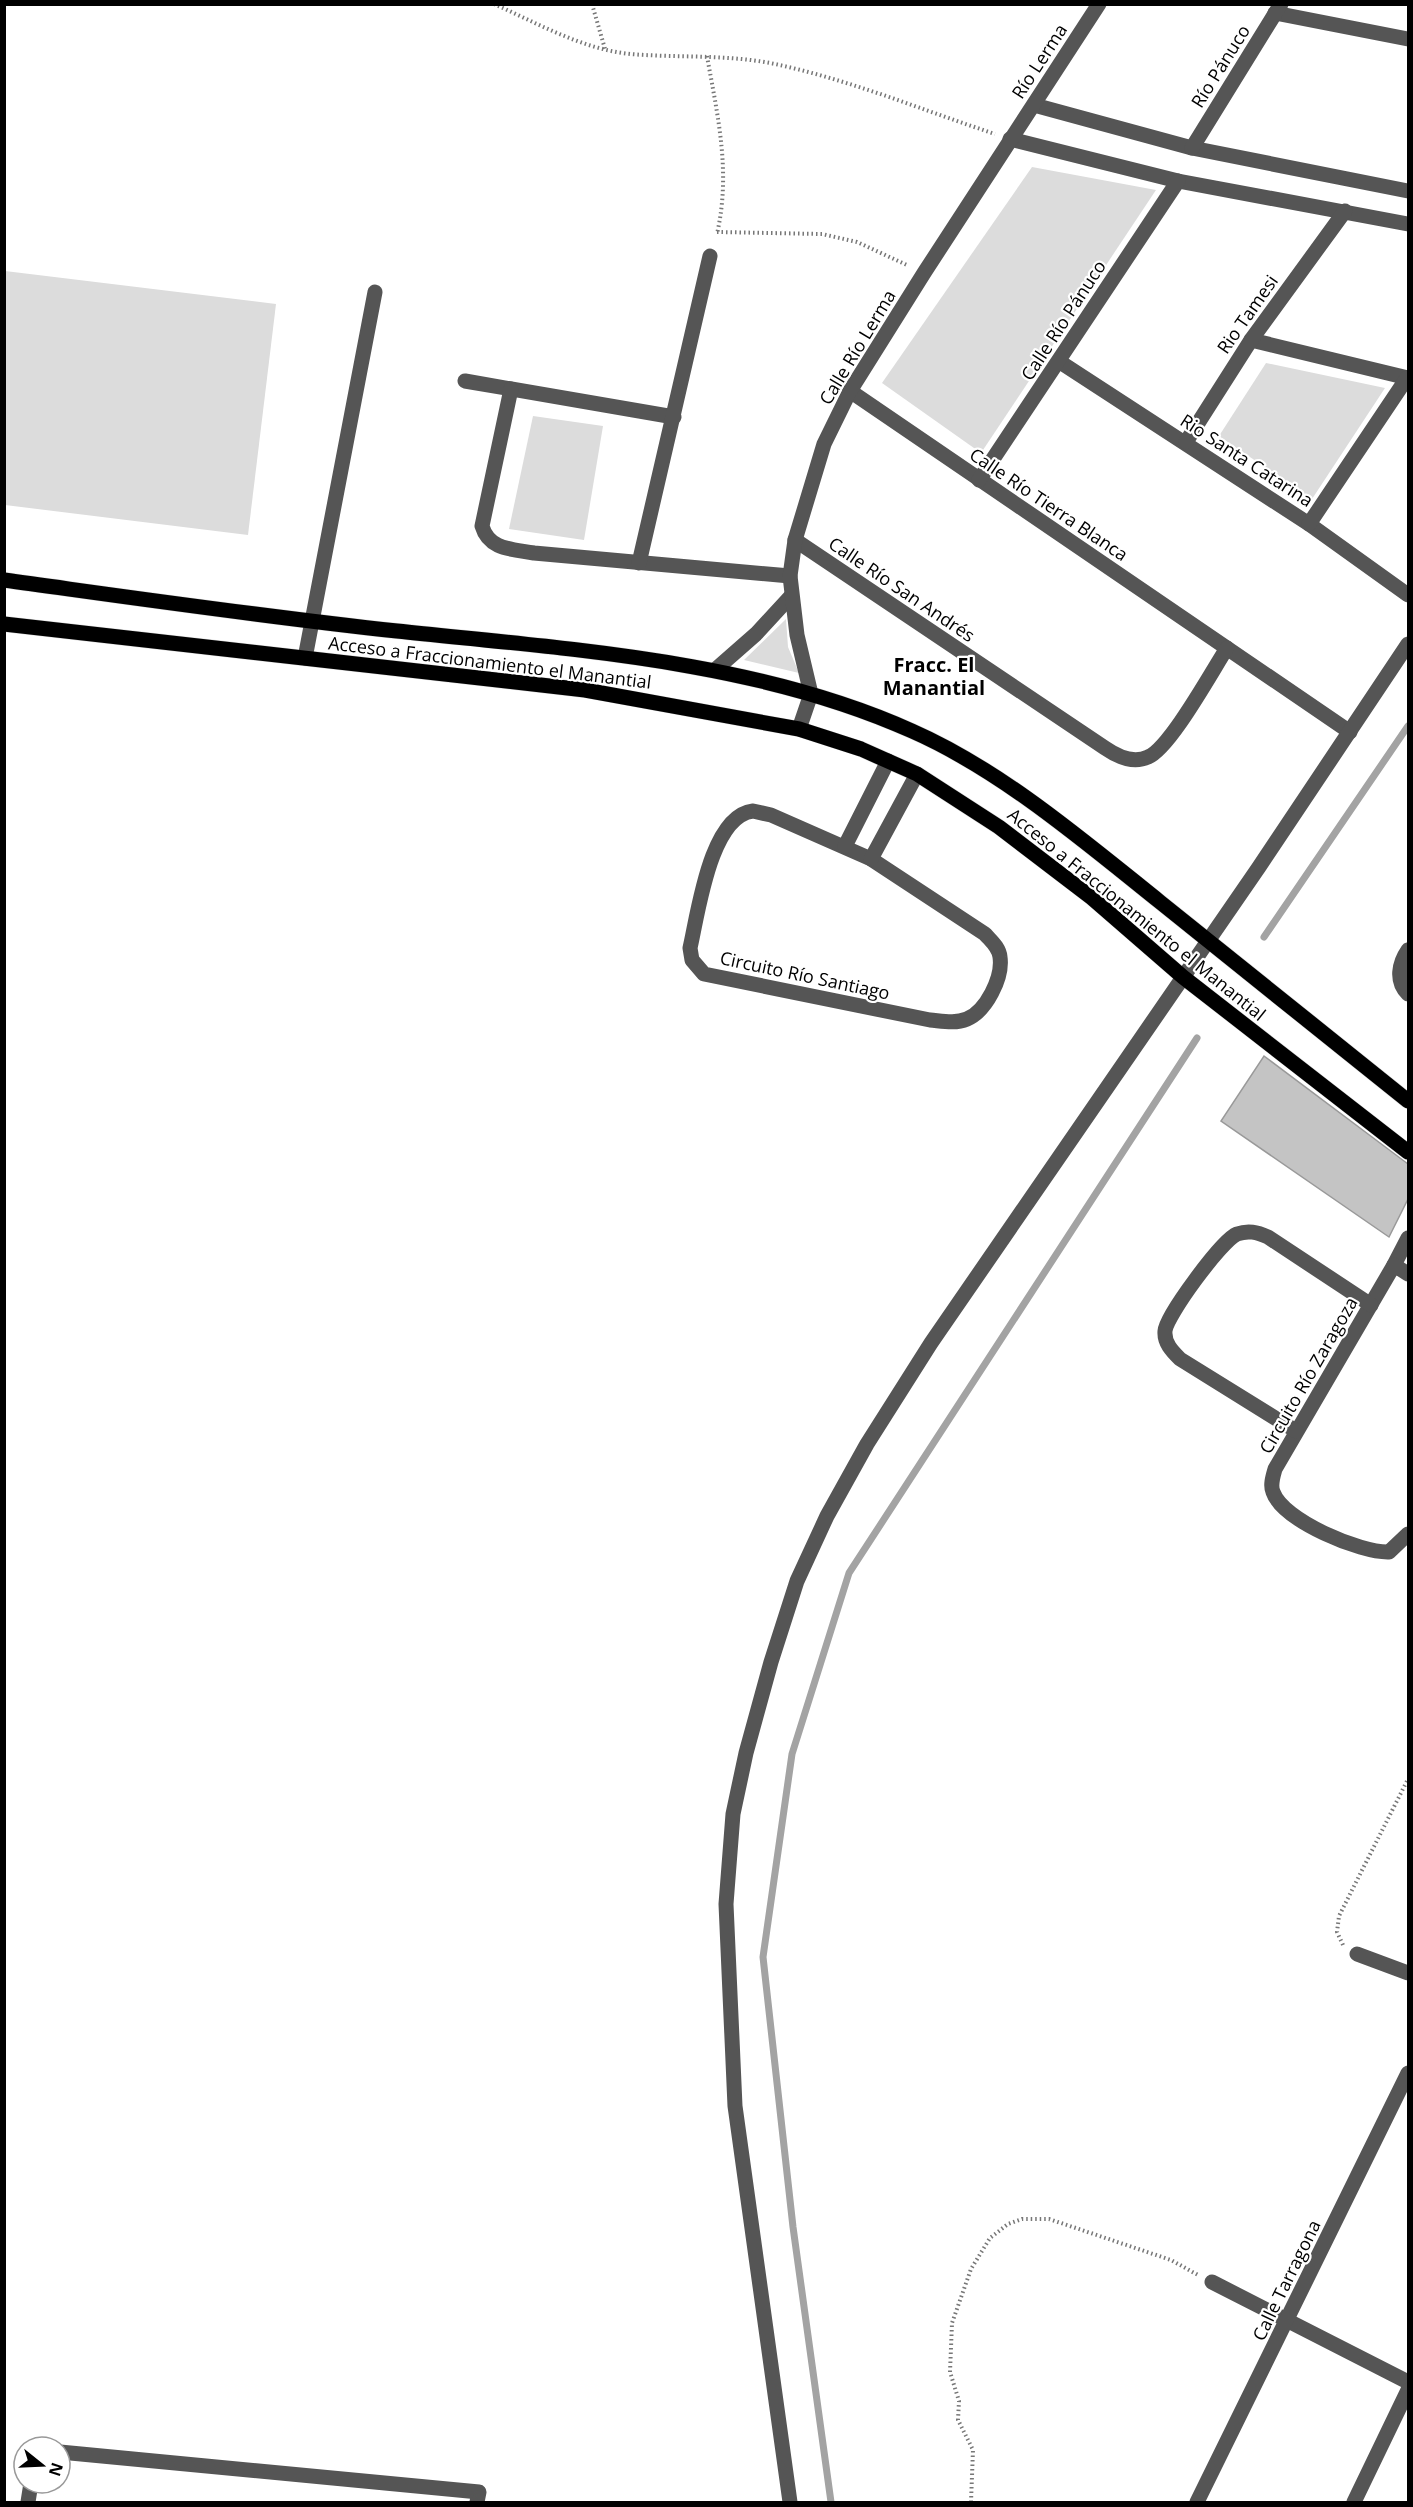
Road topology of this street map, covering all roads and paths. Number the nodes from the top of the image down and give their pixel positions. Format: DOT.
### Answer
graph roads {
  1 [pos="494,4"];
  2 [pos="592,4"];
  3 [pos="1099,4"];
  4 [pos="1278,9"];
  5 [pos="1408,39"];
  6 [pos="605,49"];
  7 [pos="707,57"];
  8 [pos="1034,105"];
  9 [pos="1010,139"];
  10 [pos="1192,148"];
  11 [pos="1178,181"];
  12 [pos="1408,191"];
  13 [pos="1345,211"];
  14 [pos="1408,224"];
  15 [pos="717,232"];
  16 [pos="710,256"];
  17 [pos="924,273"];
  18 [pos="375,292"];
  19 [pos="1251,340"];
  20 [pos="1060,362"];
  21 [pos="1408,378"];
  22 [pos="465,381"];
  23 [pos="511,389"];
  24 [pos="850,391"];
  25 [pos="674,417"];
  26 [pos="1186,442"];
  27 [pos="979,480"];
  28 [pos="1309,524"];
  29 [pos="795,540"];
  30 [pos="639,563"];
  31 [pos="790,576"];
  32 [pos="4,580"];
  33 [pos="1408,595"];
  34 [pos="792,596"];
  35 [pos="313,622"];
  36 [pos="4,624"];
  37 [pos="1408,644"];
  38 [pos="1227,648"];
  39 [pos="305,658"];
  40 [pos="715,670"];
  41 [pos="811,693"];
  42 [pos="799,729"];
  43 [pos="1350,732"];
  44 [pos="888,761"];
  45 [pos="917,774"];
  46 [pos="845,846"];
  47 [pos="871,859"];
  48 [pos="1207,940"];
  49 [pos="1408,950"];
  50 [pos="1183,977"];
  51 [pos="1408,994"];
  52 [pos="1408,1101"];
  53 [pos="1408,1152"];
  54 [pos="1408,1238"];
  55 [pos="1394,1265"];
  56 [pos="1408,1274"];
  57 [pos="1371,1305"];
  58 [pos="1296,1431"];
  59 [pos="1408,1534"];
  60 [pos="1408,1779"];
  61 [pos="1357,1954"];
  62 [pos="1408,1974"];
  63 [pos="1408,2073"];
  64 [pos="1212,2282"];
  65 [pos="1287,2322"];
  66 [pos="1408,2382"];
  67 [pos="1408,2390"];
  68 [pos="72,2453"];
  69 [pos="477,2502"];
  70 [pos="790,2502"];
  71 [pos="971,2502"];
  72 [pos="1197,2502"];
  73 [pos="1354,2502"];
  1 -- 6 [label="path"];
  2 -- 6 [label="path"];
  3 -- 8 [label="street, Río Lerma"];
  4 -- 5 [label="street"];
  4 -- 10 [label="street, Río Pánuco"];
  6 -- 7 [label="path"];
  7 -- 9 [label="path"];
  7 -- 15 [label="path"];
  8 -- 9 [label="street, Río Lerma"];
  8 -- 10 [label="street"];
  9 -- 11 [label="street"];
  9 -- 17 [label="street, Calle Río Lerma"];
  10 -- 12 [label="street"];
  11 -- 13 [label="street"];
  11 -- 20 [label="street, Calle Río Pánuco"];
  13 -- 14 [label="street"];
  13 -- 19 [label="street, Rio Tamesi"];
  15 -- 16 [label="path"];
  15 -- 17 [label="path"];
  16 -- 25 [label="street"];
  17 -- 24 [label="street, Calle Río Lerma"];
  18 -- 35 [label="street"];
  19 -- 21 [label="street"];
  19 -- 26 [label="street, Rio Tamesi"];
  20 -- 26 [label="street, Rio Santa Catarina"];
  20 -- 27 [label="street, Calle Río Pánuco"];
  21 -- 28 [label="street"];
  22 -- 23 [label="street"];
  23 -- 25 [label="street"];
  23 -- 30 [label="street"];
  24 -- 27 [label="street, Calle Río Tierra Blanca"];
  24 -- 29 [label="street, Calle Río Lerma"];
  25 -- 30 [label="street"];
  26 -- 28 [label="street, Rio Santa Catarina"];
  27 -- 38 [label="street, Calle Río Tierra Blanca"];
  28 -- 33 [label="street, Rio Santa Catarina"];
  29 -- 31 [label="street, Calle Río Lerma"];
  29 -- 38 [label="street, Calle Río San Andrés"];
  30 -- 31 [label="street"];
  31 -- 34 [label="street, Calle Río Lerma"];
  32 -- 35 [label="main road, Acceso a Fraccionamiento el Manantial"];
  34 -- 40 [label="street"];
  34 -- 41 [label="street, Calle Río Lerma"];
  35 -- 39 [label="street"];
  35 -- 40 [label="main road, Acceso a Fraccionamiento el Manantial"];
  36 -- 39 [label="main road, Acceso a Fraccionamiento el Manantial"];
  37 -- 43 [label="street"];
  38 -- 43 [label="street, Calle Río Tierra Blanca"];
  39 -- 42 [label="main road, Acceso a Fraccionamiento el Manantial"];
  40 -- 41 [label="main road, Acceso a Fraccionamiento el Manantial"];
  41 -- 42 [label="street"];
  41 -- 48 [label="main road, Acceso a Fraccionamiento el Manantial"];
  42 -- 44 [label="main road, Acceso a Fraccionamiento el Manantial"];
  43 -- 48 [label="street"];
  44 -- 45 [label="main road, Acceso a Fraccionamiento el Manantial"];
  44 -- 46 [label="street"];
  45 -- 47 [label="street"];
  45 -- 50 [label="main road, Acceso a Fraccionamiento el Manantial"];
  46 -- 47 [label="street, Circuito Río Santiago"];
  46 -- 47 [label="street, Circuito Río Santiago"];
  48 -- 50 [label="street"];
  48 -- 52 [label="main road, Acceso a Fraccionamiento el Manantial"];
  49 -- 51 [label="street"];
  50 -- 53 [label="main road, Acceso a Fraccionamiento el Manantial"];
  50 -- 70 [label="street"];
  54 -- 55 [label="street, Circuito Río Zaragoza"];
  55 -- 56 [label="street"];
  55 -- 57 [label="street, Circuito Río Zaragoza"];
  57 -- 58 [label="street, Circuito Río Zaragoza"];
  57 -- 58 [label="street"];
  58 -- 59 [label="street, Circuito Río Zaragoza"];
  60 -- 61 [label="path"];
  61 -- 62 [label="street"];
  63 -- 65 [label="street, Calle Tarragona"];
  64 -- 65 [label="street"];
  64 -- 71 [label="path"];
  65 -- 66 [label="street"];
  65 -- 72 [label="street, Calle Tarragona"];
  67 -- 73 [label="street"];
  68 -- 69 [label="street"];
}
